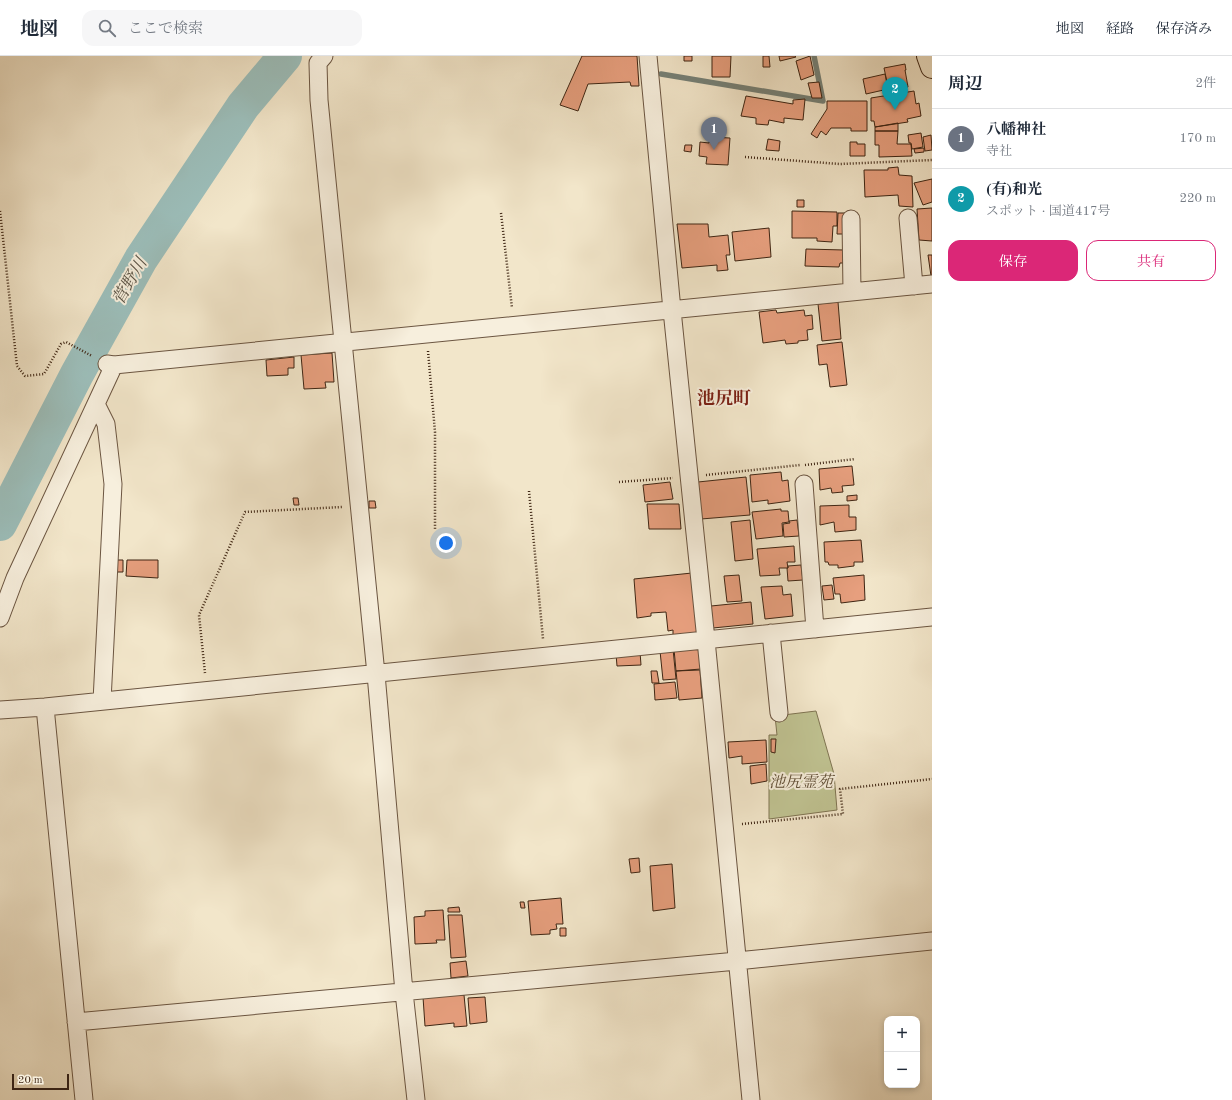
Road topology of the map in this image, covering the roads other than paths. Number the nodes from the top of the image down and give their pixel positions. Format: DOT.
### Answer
graph roads {
  1 [pos="324,56"];
  2 [pos="648,56"];
  3 [pos="928,56"];
  4 [pos="932,67"];
  5 [pos="908,218"];
  6 [pos="851,219"];
  7 [pos="932,284"];
  8 [pos="914,286"];
  9 [pos="852,292"];
  10 [pos="672,310"];
  11 [pos="344,343"];
  12 [pos="96,404"];
  13 [pos="804,484"];
  14 [pos="932,617"];
  15 [pos="0,618"];
  16 [pos="815,629"];
  17 [pos="771,633"];
  18 [pos="706,640"];
  19 [pos="376,674"];
  20 [pos="102,701"];
  21 [pos="45,707"];
  22 [pos="0,710"];
  23 [pos="779,713"];
  24 [pos="932,941"];
  25 [pos="737,961"];
  26 [pos="404,992"];
  27 [pos="76,1022"];
  28 [pos="84,1100"];
  29 [pos="416,1100"];
  30 [pos="751,1100"];
  1 -- 11 [label="street"];
  2 -- 10 [label="street"];
  3 -- 4 [label="highway"];
  5 -- 8 [label="street"];
  6 -- 9 [label="street"];
  7 -- 8 [label="street"];
  8 -- 9 [label="street"];
  9 -- 10 [label="street"];
  10 -- 11 [label="street"];
  10 -- 18 [label="street"];
  11 -- 12 [label="street"];
  11 -- 19 [label="street"];
  12 -- 15 [label="street"];
  12 -- 20 [label="street"];
  13 -- 16 [label="street"];
  14 -- 16 [label="street"];
  16 -- 17 [label="street"];
  17 -- 18 [label="street"];
  17 -- 23 [label="street"];
  18 -- 19 [label="street"];
  18 -- 25 [label="street"];
  19 -- 20 [label="street"];
  19 -- 26 [label="street"];
  20 -- 21 [label="street"];
  21 -- 22 [label="street"];
  21 -- 27 [label="street"];
  24 -- 25 [label="street"];
  25 -- 26 [label="street"];
  25 -- 30 [label="street"];
  26 -- 27 [label="street"];
  26 -- 29 [label="street"];
  27 -- 28 [label="street"];
}
